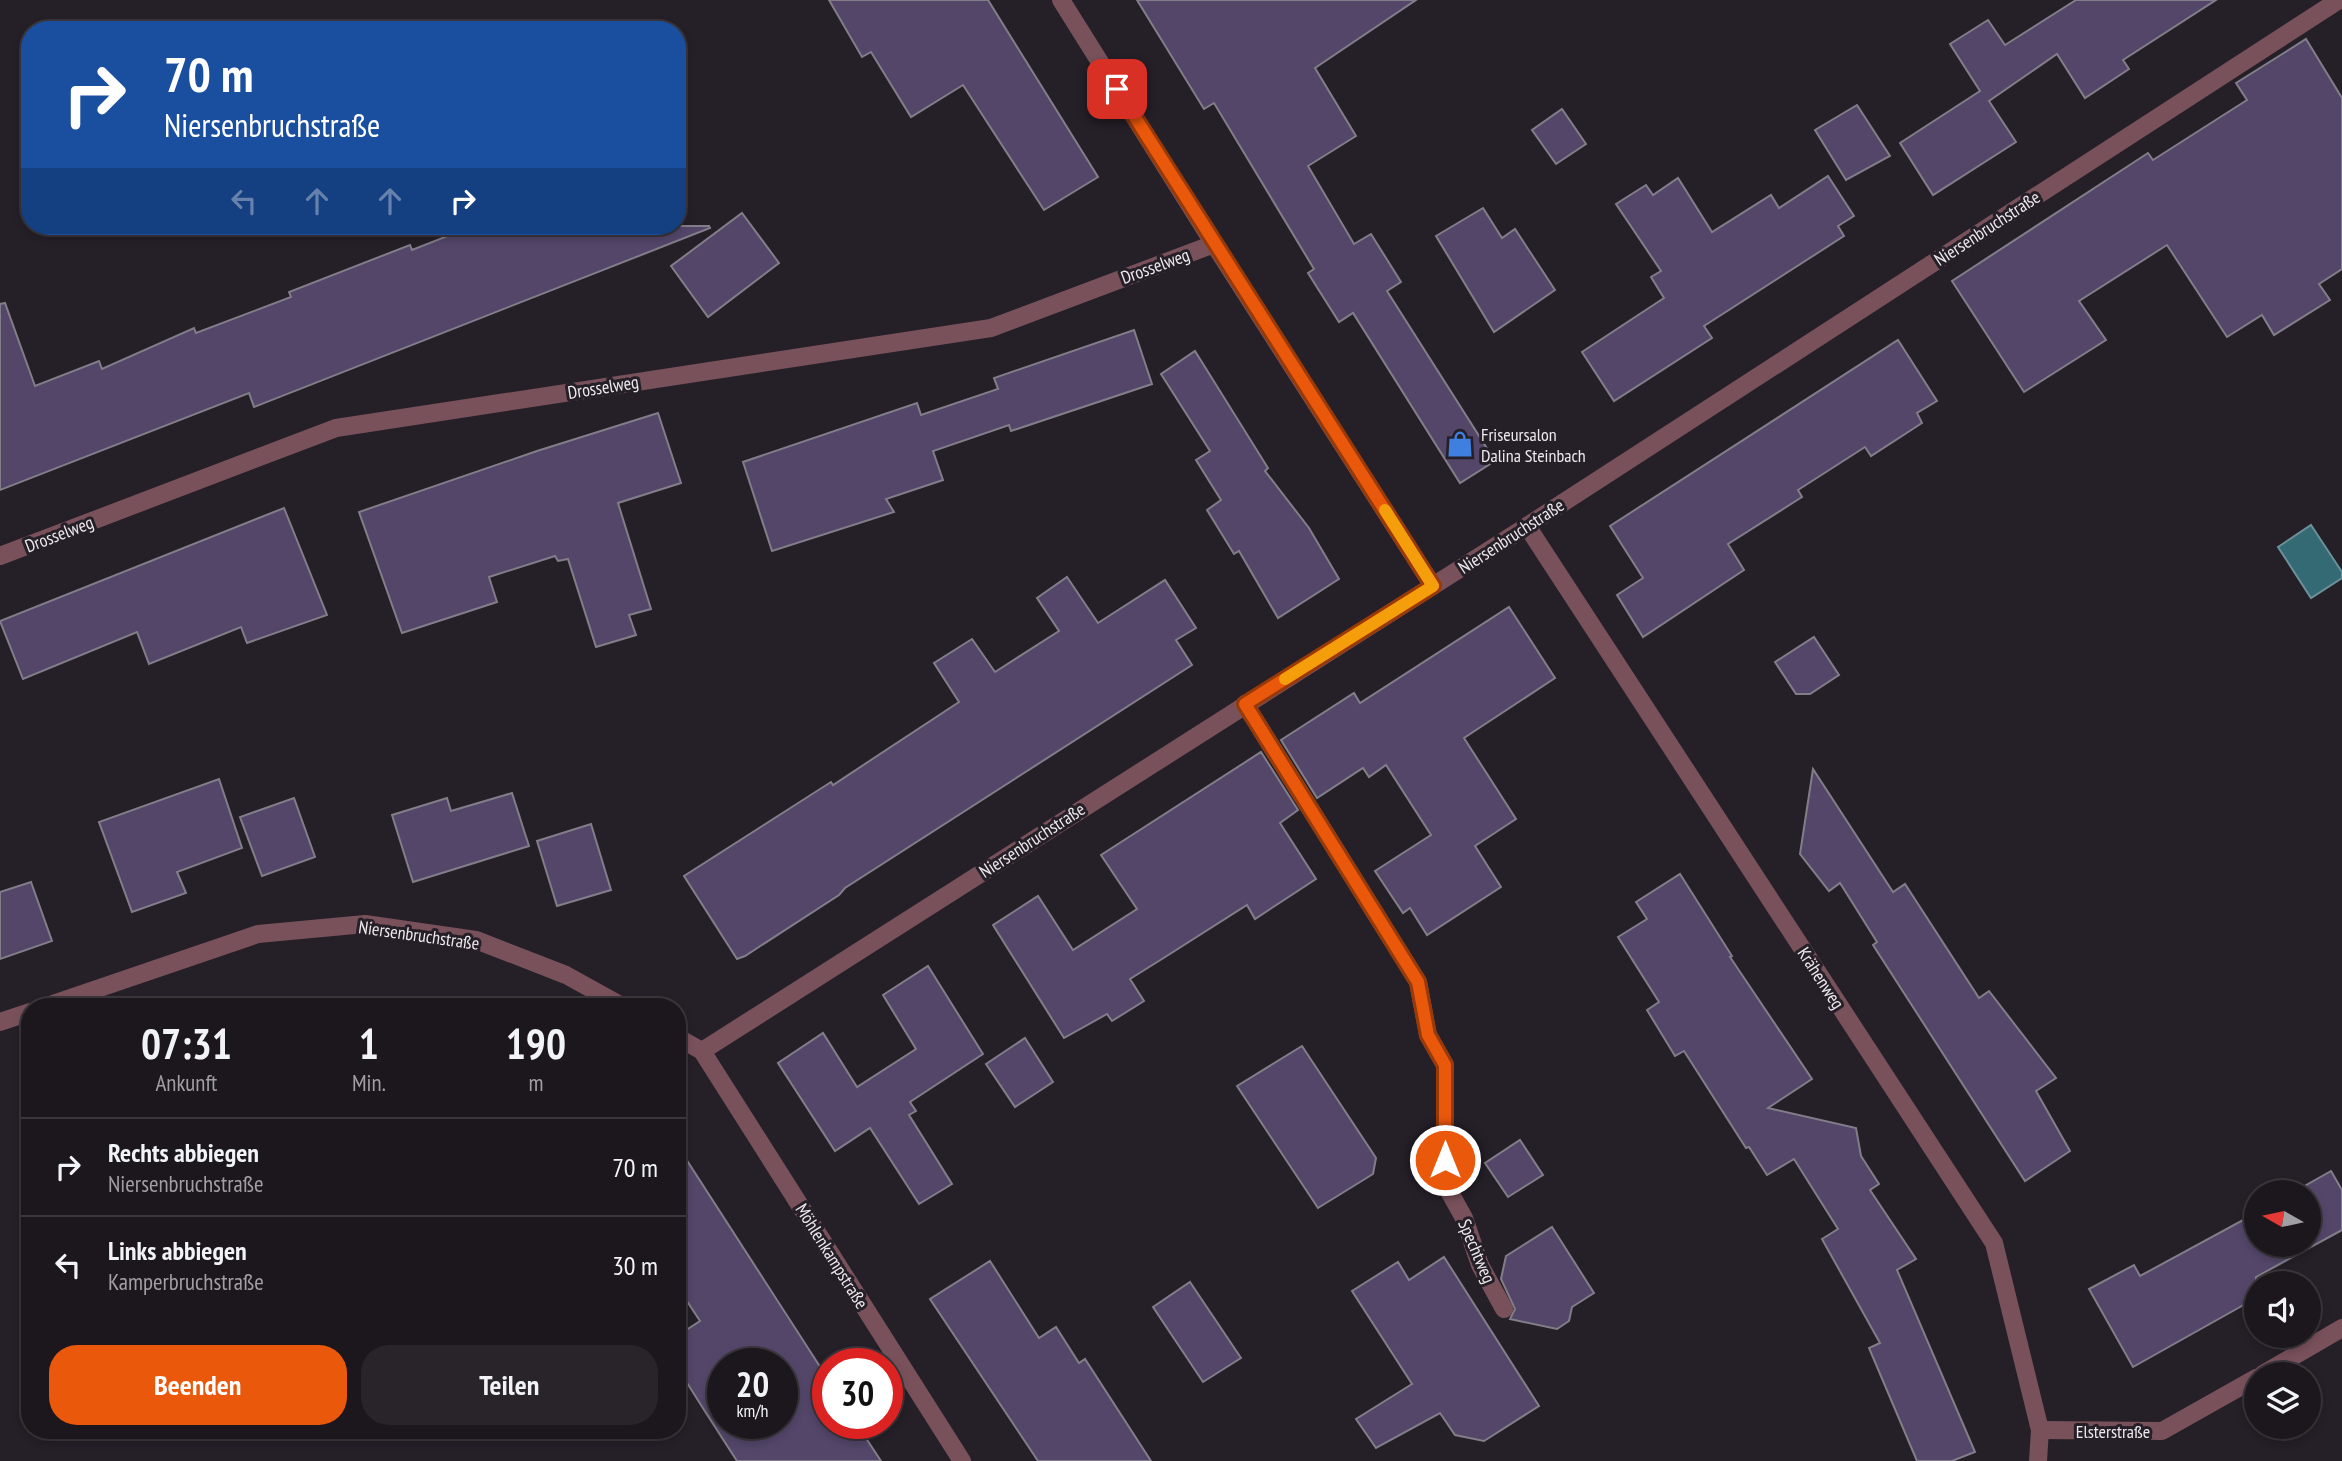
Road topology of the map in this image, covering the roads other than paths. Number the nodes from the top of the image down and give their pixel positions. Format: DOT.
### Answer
graph roads {
  1 [pos="1061,0"];
  2 [pos="2339,0"];
  3 [pos="1214,244"];
  4 [pos="1527,526"];
  5 [pos="0,556"];
  6 [pos="1433,586"];
  7 [pos="1245,704"];
  8 [pos="70,998"];
  9 [pos="608,998"];
  10 [pos="21,1015"];
  11 [pos="0,1022"];
  12 [pos="686,1042"];
  13 [pos="702,1051"];
  14 [pos="1504,1309"];
  15 [pos="2342,1328"];
  16 [pos="2284,1362"];
  17 [pos="2244,1385"];
  18 [pos="2040,1430"];
  19 [pos="962,1461"];
  20 [pos="2038,1461"];
  1 -- 3 [label="street"];
  2 -- 4 [label="street, Niersenbruchstraße"];
  3 -- 5 [label="street, Drosselweg"];
  3 -- 6 [label="street"];
  4 -- 6 [label="street, Niersenbruchstraße"];
  4 -- 18 [label="street, Krähenweg"];
  6 -- 7 [label="street, Niersenbruchstraße"];
  7 -- 13 [label="street, Niersenbruchstraße"];
  7 -- 14 [label="street, Spechtweg"];
  8 -- 9 [label="street, Niersenbruchstraße"];
  10 -- 11 [label="street"];
  12 -- 13 [label="street"];
  13 -- 19 [label="street, Möhlenkampstraße"];
  15 -- 16 [label="street"];
  17 -- 18 [label="street, Elsterstraße"];
  18 -- 20 [label="street, Krähenweg"];
}
